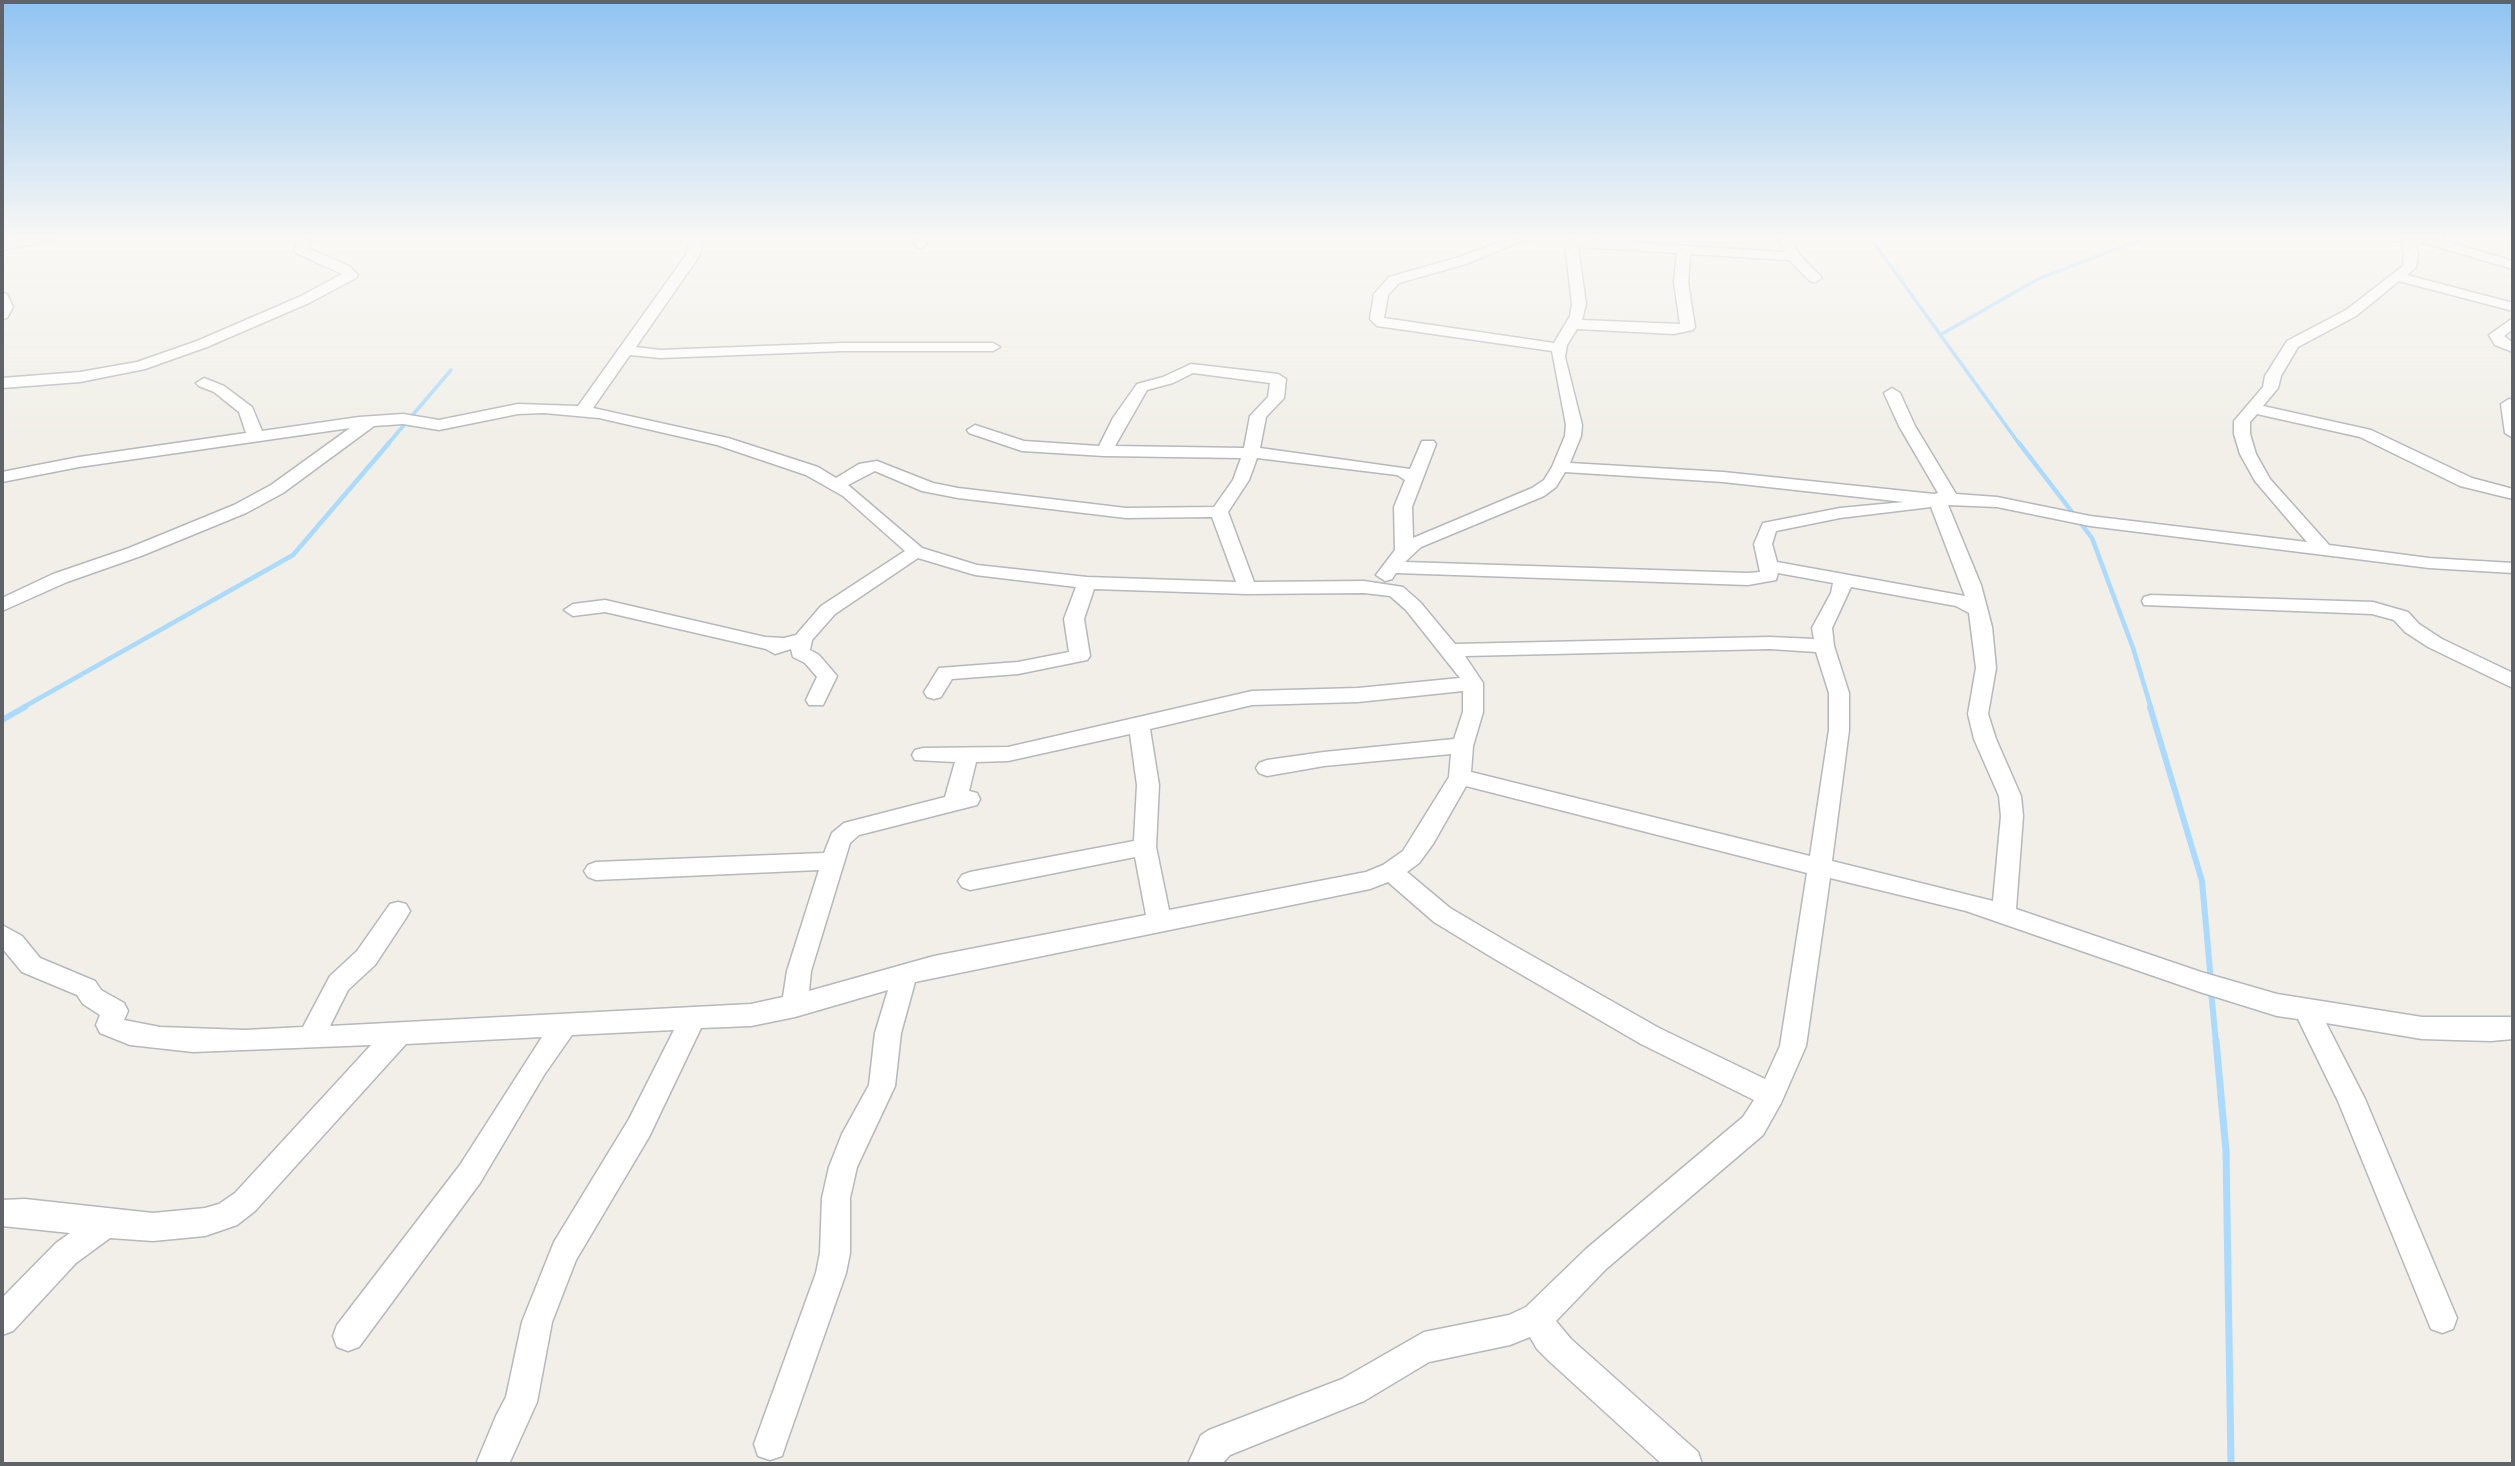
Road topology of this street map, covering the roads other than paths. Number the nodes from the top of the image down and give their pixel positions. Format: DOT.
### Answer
graph roads {
  1 [pos="294,304"];
  2 [pos="659,304"];
  3 [pos="1379,304"];
  4 [pos="1579,304"];
  5 [pos="1684,304"];
  6 [pos="2362,304"];
  7 [pos="2513,322"];
  8 [pos="1570,324"];
  9 [pos="993,347"];
  10 [pos="1559,348"];
  11 [pos="2513,348"];
  12 [pos="627,350"];
  13 [pos="2,383"];
  14 [pos="204,383"];
  15 [pos="1892,393"];
  16 [pos="2509,404"];
  17 [pos="2253,408"];
  18 [pos="583,411"];
  19 [pos="370,421"];
  20 [pos="975,430"];
  21 [pos="2513,432"];
  22 [pos="256,438"];
  23 [pos="1428,444"];
  24 [pos="1104,451"];
  25 [pos="1251,453"];
  26 [pos="1560,467"];
  27 [pos="2,477"];
  28 [pos="1416,479"];
  29 [pos="837,484"];
  30 [pos="2513,494"];
  31 [pos="1937,500"];
  32 [pos="1219,512"];
  33 [pos="2323,549"];
  34 [pos="1405,551"];
  35 [pos="916,552"];
  36 [pos="1391,567"];
  37 [pos="1769,567"];
  38 [pos="2513,568"];
  39 [pos="1843,579"];
  40 [pos="1087,583"];
  41 [pos="1247,588"];
  42 [pos="1376,588"];
  43 [pos="2151,601"];
  44 [pos="2,605"];
  45 [pos="1976,608"];
  46 [pos="573,610"];
  47 [pos="803,639"];
  48 [pos="1824,646"];
  49 [pos="1450,650"];
  50 [pos="2513,681"];
  51 [pos="1473,684"];
  52 [pos="934,692"];
  53 [pos="816,700"];
  54 [pos="1139,725"];
  55 [pos="1462,746"];
  56 [pos="967,753"];
  57 [pos="922,755"];
  58 [pos="1268,768"];
  59 [pos="1460,777"];
  60 [pos="1145,848"];
  61 [pos="832,861"];
  62 [pos="1822,867"];
  63 [pos="596,871"];
  64 [pos="1391,871"];
  65 [pos="970,881"];
  66 [pos="398,911"];
  67 [pos="2004,913"];
  68 [pos="1159,920"];
  69 [pos="2,935"];
  70 [pos="905,974"];
  71 [pos="794,1006"];
  72 [pos="2306,1010"];
  73 [pos="692,1020"];
  74 [pos="564,1026"];
  75 [pos="2513,1028"];
  76 [pos="400,1032"];
  77 [pos="312,1036"];
  78 [pos="1771,1095"];
  79 [pos="2,1213"];
  80 [pos="106,1224"];
  81 [pos="1537,1318"];
  82 [pos="2442,1318"];
  83 [pos="2,1320"];
  84 [pos="348,1336"];
  85 [pos="770,1444"];
  86 [pos="493,1464"];
  87 [pos="1203,1464"];
  88 [pos="1686,1464"];
  1 -- 13 [label="street"];
  2 -- 12 [label="street"];
  3 -- 10 [label="street"];
  4 -- 8 [label="street"];
  5 -- 8 [label="street"];
  6 -- 17 [label="street"];
  7 -- 11 [label="street"];
  8 -- 10 [label="street"];
  9 -- 12 [label="street"];
  10 -- 26 [label="street"];
  12 -- 18 [label="street"];
  14 -- 22 [label="street"];
  15 -- 31 [label="street"];
  16 -- 21 [label="street"];
  17 -- 30 [label="street"];
  17 -- 33 [label="street"];
  18 -- 19 [label="street"];
  18 -- 29 [label="street"];
  19 -- 22 [label="street"];
  19 -- 44 [label="street"];
  20 -- 24 [label="street"];
  22 -- 27 [label="street"];
  23 -- 28 [label="street"];
  24 -- 25 [label="street"];
  24 -- 25 [label="street"];
  25 -- 28 [label="street"];
  25 -- 32 [label="street"];
  26 -- 31 [label="street"];
  26 -- 34 [label="street"];
  28 -- 34 [label="street"];
  29 -- 32 [label="street"];
  29 -- 35 [label="street"];
  31 -- 33 [label="street"];
  31 -- 37 [label="street"];
  31 -- 45 [label="street"];
  32 -- 41 [label="street"];
  33 -- 38 [label="street"];
  34 -- 36 [label="street"];
  35 -- 40 [label="street"];
  35 -- 47 [label="street"];
  36 -- 37 [label="street"];
  36 -- 42 [label="street"];
  37 -- 39 [label="street"];
  39 -- 45 [label="street"];
  39 -- 48 [label="street"];
  40 -- 41 [label="street"];
  40 -- 52 [label="street"];
  41 -- 42 [label="street"];
  42 -- 49 [label="street"];
  43 -- 50 [label="street"];
  45 -- 67 [label="street"];
  46 -- 47 [label="street"];
  47 -- 53 [label="street"];
  48 -- 49 [label="street"];
  48 -- 62 [label="street"];
  49 -- 51 [label="street"];
  51 -- 54 [label="street"];
  51 -- 55 [label="street"];
  54 -- 56 [label="street"];
  54 -- 60 [label="street"];
  55 -- 58 [label="street"];
  55 -- 59 [label="street"];
  56 -- 57 [label="street"];
  56 -- 61 [label="street"];
  59 -- 62 [label="street"];
  59 -- 64 [label="street"];
  60 -- 65 [label="street"];
  60 -- 68 [label="street"];
  61 -- 63 [label="street"];
  61 -- 71 [label="street"];
  62 -- 67 [label="street"];
  62 -- 78 [label="street"];
  64 -- 68 [label="street"];
  64 -- 78 [label="street"];
  66 -- 77 [label="street"];
  67 -- 72 [label="street"];
  68 -- 70 [label="street"];
  69 -- 77 [label="street"];
  70 -- 71 [label="street"];
  70 -- 85 [label="street"];
  71 -- 73 [label="street"];
  72 -- 75 [label="street"];
  72 -- 82 [label="street"];
  73 -- 74 [label="street"];
  73 -- 86 [label="street"];
  74 -- 76 [label="street"];
  74 -- 84 [label="street"];
  76 -- 77 [label="street"];
  76 -- 80 [label="street"];
  78 -- 81 [label="street"];
  79 -- 80 [label="street"];
  80 -- 83 [label="street"];
  81 -- 87 [label="street"];
  81 -- 88 [label="street"];
}
